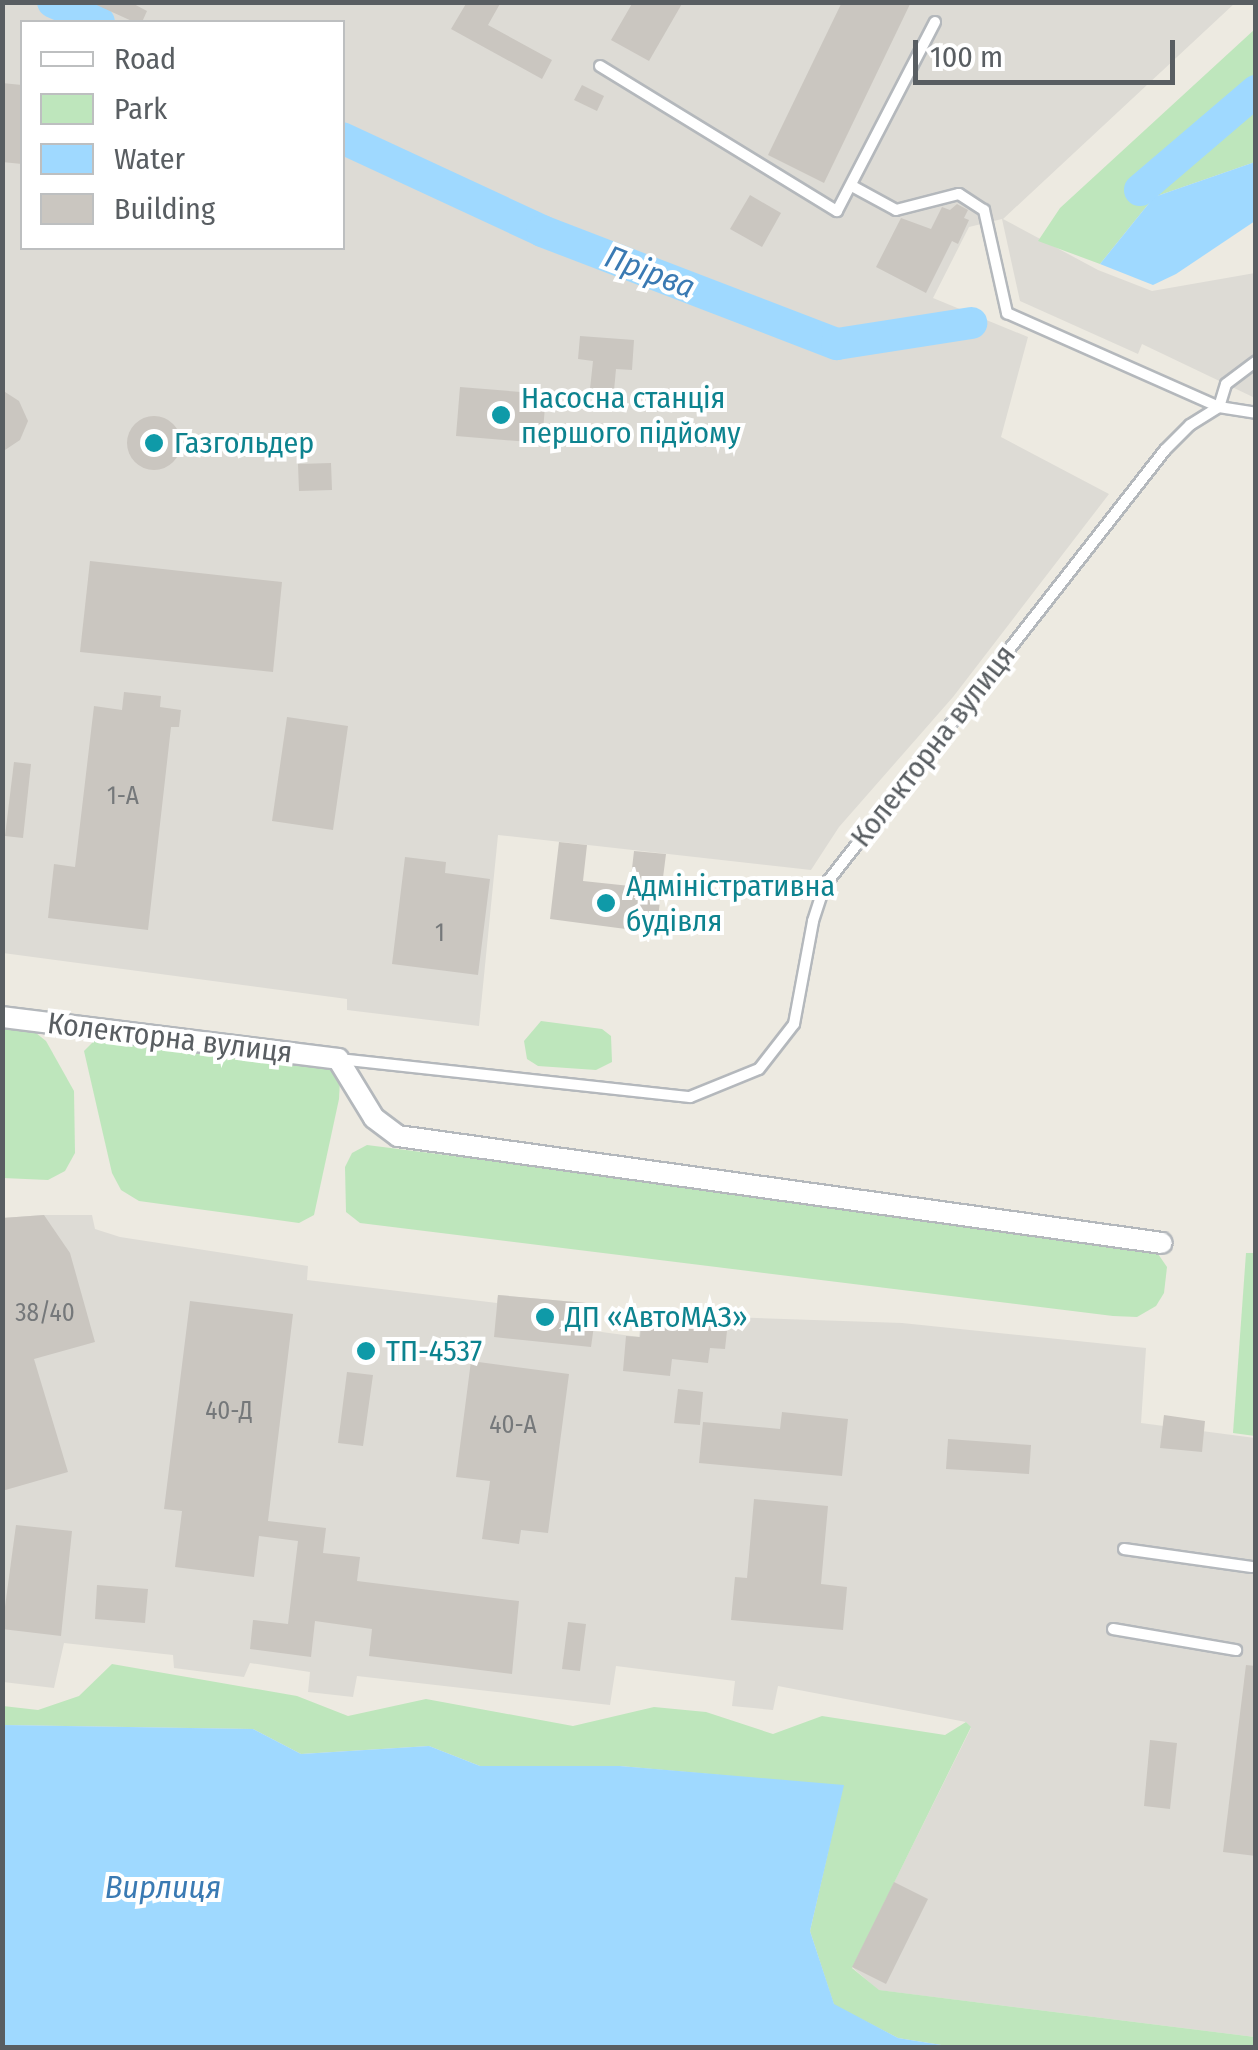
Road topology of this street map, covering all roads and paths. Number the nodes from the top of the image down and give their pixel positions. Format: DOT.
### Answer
graph roads {
  1 [pos="935,22"];
  2 [pos="600,66"];
  3 [pos="852,186"];
  4 [pos="1256,361"];
  5 [pos="1219,407"];
  6 [pos="1256,412"];
  7 [pos="2,1017"];
  8 [pos="338,1059"];
  9 [pos="1162,1243"];
  10 [pos="1124,1549"];
  11 [pos="1252,1567"];
  12 [pos="1113,1628"];
  13 [pos="1236,1650"];
  1 -- 3 [label="lane"];
  2 -- 3 [label="lane"];
  3 -- 5 [label="lane"];
  4 -- 5 [label="lane, Колекторна вулиця"];
  5 -- 6 [label="lane"];
  5 -- 8 [label="lane, Колекторна вулиця"];
  7 -- 8 [label="street, Колекторна вулиця"];
  8 -- 9 [label="street"];
  10 -- 11 [label="lane"];
  12 -- 13 [label="lane"];
}
